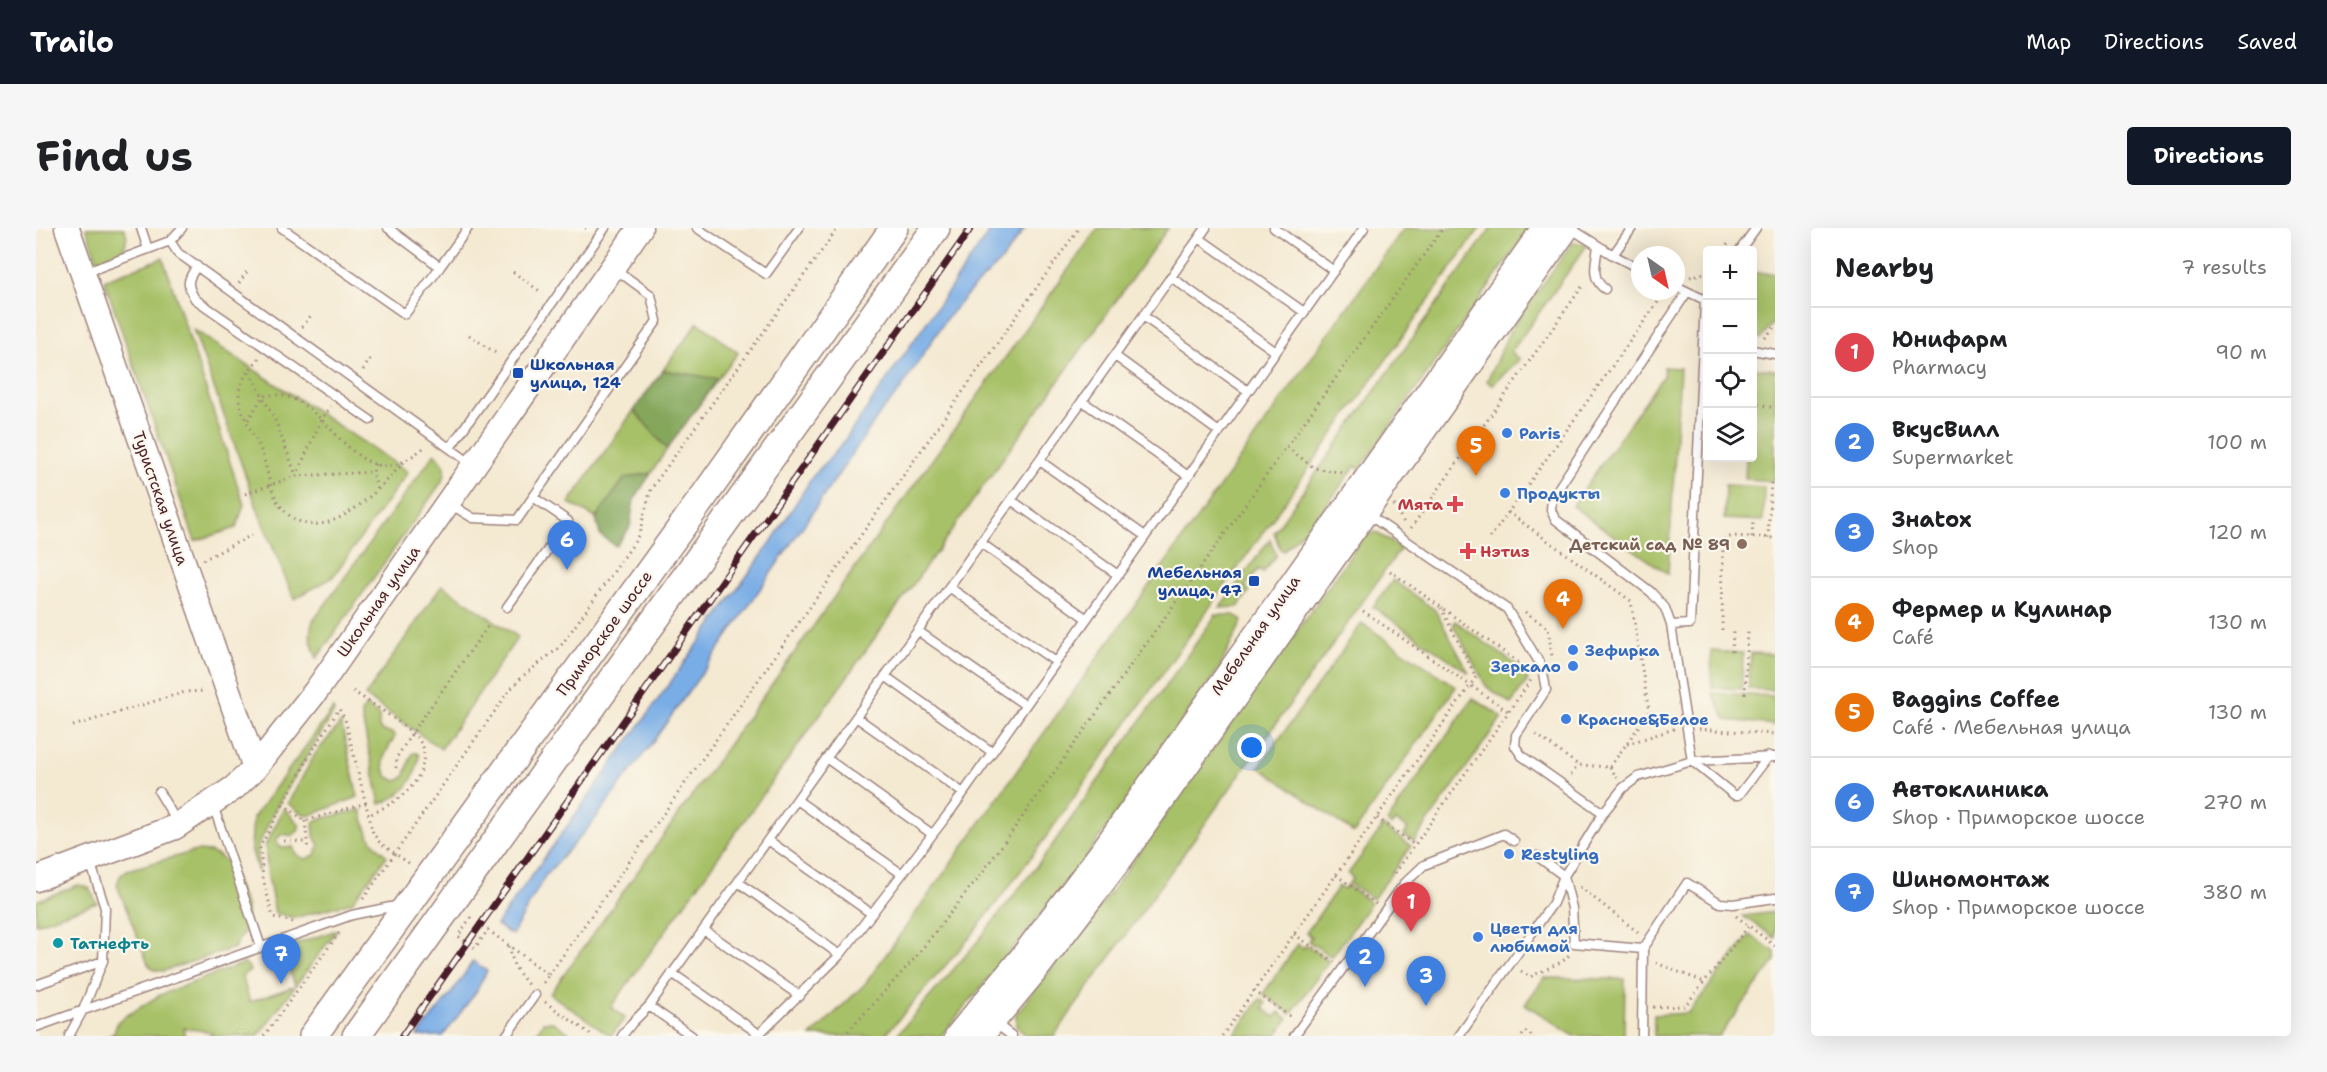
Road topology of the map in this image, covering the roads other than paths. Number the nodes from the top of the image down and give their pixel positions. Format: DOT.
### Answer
graph roads {
  1 [pos="141,228"];
  2 [pos="182,228"];
  3 [pos="282,228"];
  4 [pos="388,228"];
  5 [pos="468,228"];
  6 [pos="605,228"];
  7 [pos="640,228"];
  8 [pos="696,228"];
  9 [pos="799,228"];
  10 [pos="894,228"];
  11 [pos="936,228"];
  12 [pos="1206,228"];
  13 [pos="1274,228"];
  14 [pos="1362,228"];
  15 [pos="1544,228"];
  16 [pos="1569,228"];
  17 [pos="1632,228"];
  18 [pos="1756,228"];
  19 [pos="1199,238"];
  20 [pos="69,241"];
  21 [pos="170,241"];
  22 [pos="1598,246"];
  23 [pos="1743,246"];
  24 [pos="148,249"];
  25 [pos="1613,255"];
  26 [pos="1631,264"];
  27 [pos="197,266"];
  28 [pos="440,267"];
  29 [pos="613,267"];
  30 [pos="1334,270"];
  31 [pos="83,273"];
  32 [pos="1171,277"];
  33 [pos="1605,289"];
  34 [pos="1687,292"];
  35 [pos="1703,298"];
  36 [pos="1304,312"];
  37 [pos="1143,316"];
  38 [pos="1276,351"];
  39 [pos="1757,351"];
  40 [pos="1705,354"];
  41 [pos="1775,354"];
  42 [pos="1114,356"];
  43 [pos="1248,391"];
  44 [pos="1082,401"];
  45 [pos="370,420"];
  46 [pos="1219,432"];
  47 [pos="450,448"];
  48 [pos="1040,460"];
  49 [pos="474,465"];
  50 [pos="1188,476"];
  51 [pos="533,497"];
  52 [pos="1011,500"];
  53 [pos="448,502"];
  54 [pos="1365,512"];
  55 [pos="1145,536"];
  56 [pos="981,543"];
  57 [pos="1118,575"];
  58 [pos="949,586"];
  59 [pos="507,607"];
  60 [pos="1086,619"];
  61 [pos="1671,625"];
  62 [pos="918,631"];
  63 [pos="1056,662"];
  64 [pos="885,676"];
  65 [pos="1025,705"];
  66 [pos="856,717"];
  67 [pos="992,752"];
  68 [pos="1772,756"];
  69 [pos="826,758"];
  70 [pos="1692,762"];
  71 [pos="255,768"];
  72 [pos="159,792"];
  73 [pos="963,792"];
  74 [pos="797,800"];
  75 [pos="212,804"];
  76 [pos="1603,813"];
  77 [pos="178,825"];
  78 [pos="932,834"];
  79 [pos="768,840"];
  80 [pos="1514,841"];
  81 [pos="1537,856"];
  82 [pos="90,860"];
  83 [pos="902,874"];
  84 [pos="1564,876"];
  85 [pos="36,879"];
  86 [pos="738,882"];
  87 [pos="1775,898"];
  88 [pos="407,904"];
  89 [pos="872,914"];
  90 [pos="704,930"];
  91 [pos="261,947"];
  92 [pos="1643,949"];
  93 [pos="840,955"];
  94 [pos="104,961"];
  95 [pos="672,973"];
  96 [pos="36,985"];
  97 [pos="535,995"];
  98 [pos="800,996"];
  99 [pos="649,1006"];
  100 [pos="83,1010"];
  101 [pos="36,1027"];
  102 [pos="991,1027"];
  103 [pos="758,1035"];
  104 [pos="69,1036"];
  105 [pos="313,1036"];
  106 [pos="356,1036"];
  107 [pos="506,1036"];
  108 [pos="622,1036"];
  109 [pos="692,1036"];
  110 [pos="957,1036"];
  111 [pos="1294,1036"];
  112 [pos="1459,1036"];
  113 [pos="1642,1036"];
  1 -- 24 [label="lane"];
  2 -- 21 [label="lane"];
  3 -- 28 [label="lane"];
  4 -- 28 [label="lane"];
  5 -- 28 [label="lane"];
  6 -- 47 [label="lane"];
  7 -- 29 [label="street, Школьная улица"];
  8 -- 9 [label="lane"];
  10 -- 88 [label="main road, Приморское шоссе"];
  11 -- 106 [label="main road, Приморское шоссе"];
  12 -- 19 [label="lane"];
  13 -- 30 [label="lane"];
  14 -- 30 [label="lane"];
  15 -- 102 [label="street, Мебельная улица"];
  16 -- 22 [label="lane"];
  16 -- 54 [label="street, Мебельная улица"];
  17 -- 25 [label="lane"];
  18 -- 23 [label="lane"];
  19 -- 32 [label="lane"];
  19 -- 36 [label="lane"];
  20 -- 31 [label="street, Туристская улица"];
  21 -- 24 [label="lane"];
  21 -- 27 [label="lane"];
  22 -- 25 [label="lane"];
  22 -- 33 [label="lane"];
  24 -- 31 [label="lane"];
  25 -- 26 [label="lane"];
  27 -- 45 [label="lane"];
  27 -- 47 [label="lane"];
  29 -- 49 [label="street, Школьная улица"];
  29 -- 51 [label="lane"];
  30 -- 36 [label="lane"];
  31 -- 71 [label="street, Туристская улица"];
  32 -- 37 [label="lane"];
  32 -- 38 [label="lane"];
  34 -- 35 [label="lane"];
  34 -- 61 [label="lane"];
  36 -- 38 [label="lane"];
  37 -- 42 [label="lane"];
  37 -- 43 [label="lane"];
  38 -- 43 [label="lane"];
  39 -- 41 [label="lane"];
  40 -- 61 [label="lane"];
  42 -- 44 [label="lane"];
  42 -- 46 [label="lane"];
  43 -- 46 [label="lane"];
  44 -- 48 [label="lane"];
  44 -- 50 [label="lane"];
  46 -- 50 [label="lane"];
  47 -- 49 [label="lane"];
  48 -- 52 [label="lane"];
  48 -- 55 [label="lane"];
  49 -- 53 [label="street, Школьная улица"];
  50 -- 55 [label="lane"];
  51 -- 53 [label="lane"];
  51 -- 59 [label="lane"];
  52 -- 56 [label="lane"];
  52 -- 57 [label="lane"];
  53 -- 71 [label="street, Школьная улица"];
  54 -- 76 [label="lane"];
  54 -- 102 [label="street, Мебельная улица"];
  55 -- 57 [label="lane"];
  56 -- 58 [label="lane"];
  56 -- 60 [label="lane"];
  57 -- 60 [label="lane"];
  58 -- 62 [label="lane"];
  58 -- 63 [label="lane"];
  60 -- 63 [label="lane"];
  61 -- 70 [label="lane"];
  62 -- 64 [label="lane"];
  62 -- 65 [label="lane"];
  63 -- 65 [label="lane"];
  64 -- 66 [label="lane"];
  64 -- 67 [label="lane"];
  65 -- 67 [label="lane"];
  66 -- 69 [label="lane"];
  66 -- 73 [label="lane"];
  67 -- 73 [label="lane"];
  68 -- 70 [label="lane"];
  68 -- 70 [label="lane"];
  69 -- 74 [label="lane"];
  69 -- 78 [label="lane"];
  70 -- 76 [label="lane"];
  71 -- 75 [label="street, Школьная улица"];
  72 -- 77 [label="lane"];
  73 -- 78 [label="lane"];
  74 -- 79 [label="lane"];
  74 -- 83 [label="lane"];
  75 -- 77 [label="street, Школьная улица"];
  75 -- 91 [label="lane"];
  76 -- 84 [label="lane"];
  77 -- 82 [label="street, Школьная улица"];
  78 -- 83 [label="lane"];
  79 -- 86 [label="lane"];
  79 -- 89 [label="lane"];
  80 -- 111 [label="lane"];
  81 -- 84 [label="lane"];
  82 -- 85 [label="street, Школьная улица"];
  82 -- 94 [label="lane"];
  83 -- 89 [label="lane"];
  84 -- 92 [label="lane"];
  84 -- 112 [label="lane"];
  86 -- 90 [label="lane"];
  86 -- 93 [label="lane"];
  87 -- 92 [label="lane"];
  88 -- 91 [label="lane"];
  88 -- 105 [label="main road, Приморское шоссе"];
  89 -- 93 [label="lane"];
  90 -- 95 [label="lane"];
  90 -- 98 [label="lane"];
  91 -- 100 [label="lane"];
  92 -- 113 [label="lane"];
  93 -- 98 [label="lane"];
  94 -- 96 [label="lane"];
  94 -- 100 [label="lane"];
  95 -- 99 [label="lane"];
  95 -- 103 [label="lane"];
  97 -- 107 [label="lane"];
  98 -- 103 [label="lane"];
  99 -- 108 [label="lane"];
  99 -- 109 [label="lane"];
  100 -- 101 [label="lane"];
  100 -- 104 [label="lane"];
  102 -- 110 [label="street, Мебельная улица"];
}
